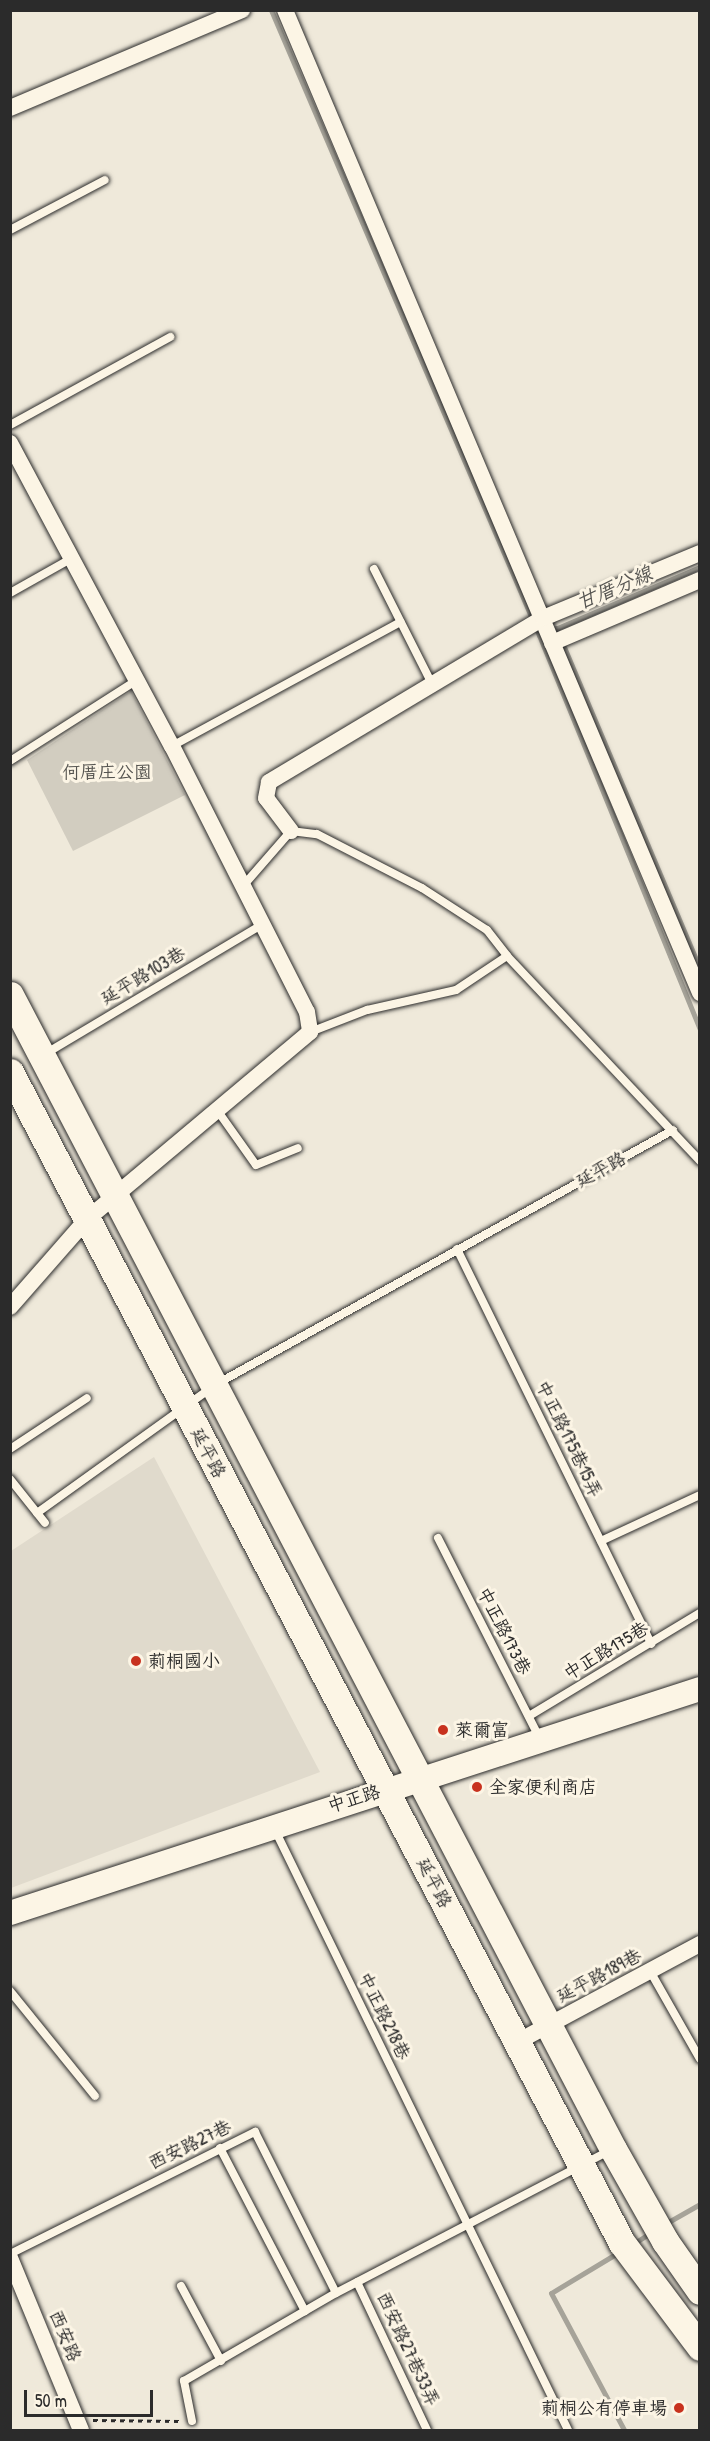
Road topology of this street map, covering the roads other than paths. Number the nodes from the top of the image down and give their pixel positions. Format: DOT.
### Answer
graph roads {
  1 [pos="242,10"];
  2 [pos="285,10"];
  3 [pos="10,108"];
  4 [pos="105,180"];
  5 [pos="10,230"];
  6 [pos="170,337"];
  7 [pos="10,425"];
  8 [pos="10,443"];
  9 [pos="699,553"];
  10 [pos="72,558"];
  11 [pos="374,569"];
  12 [pos="699,580"];
  13 [pos="10,593"];
  14 [pos="543,618"];
  15 [pos="400,622"];
  16 [pos="552,643"];
  17 [pos="138,680"];
  18 [pos="433,687"];
  19 [pos="172,746"];
  20 [pos="10,761"];
  21 [pos="291,831"];
  22 [pos="243,886"];
  23 [pos="261,925"];
  24 [pos="507,956"];
  25 [pos="699,993"];
  26 [pos="10,995"];
  27 [pos="310,1032"];
  28 [pos="42,1055"];
  29 [pos="10,1072"];
  30 [pos="217,1110"];
  31 [pos="673,1131"];
  32 [pos="298,1148"];
  33 [pos="699,1161"];
  34 [pos="114,1196"];
  35 [pos="88,1218"];
  36 [pos="457,1249"];
  37 [pos="10,1307"];
  38 [pos="215,1385"];
  39 [pos="87,1398"];
  40 [pos="184,1408"];
  41 [pos="10,1449"];
  42 [pos="10,1479"];
  43 [pos="699,1495"];
  44 [pos="37,1513"];
  45 [pos="45,1523"];
  46 [pos="438,1538"];
  47 [pos="600,1541"];
  48 [pos="699,1613"];
  49 [pos="651,1644"];
  50 [pos="699,1689"];
  51 [pos="529,1716"];
  52 [pos="540,1739"];
  53 [pos="421,1779"];
  54 [pos="385,1789"];
  55 [pos="272,1824"];
  56 [pos="10,1912"];
  57 [pos="699,1944"];
  58 [pos="650,1971"];
  59 [pos="10,1991"];
  60 [pos="550,2025"];
  61 [pos="517,2042"];
  62 [pos="699,2059"];
  63 [pos="95,2096"];
  64 [pos="220,2148"];
  65 [pos="613,2149"];
  66 [pos="580,2166"];
  67 [pos="465,2223"];
  68 [pos="10,2256"];
  69 [pos="357,2282"];
  70 [pos="181,2286"];
  71 [pos="699,2291"];
  72 [pos="336,2293"];
  73 [pos="305,2311"];
  74 [pos="699,2347"];
  75 [pos="221,2361"];
  76 [pos="192,2421"];
  77 [pos="80,2425"];
  78 [pos="428,2430"];
  79 [pos="568,2430"];
  1 -- 3 [label="street"];
  2 -- 14 [label="street"];
  4 -- 5 [label="lane"];
  6 -- 7 [label="lane"];
  8 -- 10 [label="street"];
  9 -- 14 [label="street"];
  10 -- 13 [label="lane"];
  10 -- 17 [label="street"];
  11 -- 15 [label="lane"];
  12 -- 16 [label="street"];
  14 -- 16 [label="street"];
  14 -- 18 [label="street"];
  15 -- 18 [label="lane"];
  15 -- 19 [label="lane"];
  16 -- 25 [label="street"];
  17 -- 19 [label="street"];
  17 -- 20 [label="lane"];
  18 -- 21 [label="street"];
  19 -- 22 [label="street"];
  21 -- 22 [label="lane"];
  21 -- 24 [label="lane"];
  22 -- 23 [label="street"];
  23 -- 27 [label="street"];
  23 -- 28 [label="lane, 延平路103巷"];
  24 -- 27 [label="lane"];
  24 -- 31 [label="lane"];
  26 -- 28 [label="main road, 延平路"];
  27 -- 30 [label="street"];
  28 -- 34 [label="main road, 延平路"];
  29 -- 35 [label="main road, 延平路"];
  30 -- 32 [label="lane"];
  30 -- 34 [label="street"];
  31 -- 33 [label="lane"];
  31 -- 36 [label="lane, 延平路"];
  34 -- 35 [label="street"];
  34 -- 38 [label="main road, 延平路"];
  35 -- 37 [label="street"];
  35 -- 40 [label="main road, 延平路"];
  36 -- 38 [label="lane, 延平路"];
  36 -- 47 [label="lane, 中正路175巷15弄"];
  38 -- 40 [label="lane, 延平路"];
  38 -- 53 [label="main road, 延平路"];
  39 -- 41 [label="lane"];
  40 -- 44 [label="lane, 延平路"];
  40 -- 54 [label="main road, 延平路"];
  42 -- 44 [label="lane"];
  43 -- 47 [label="lane"];
  44 -- 45 [label="lane"];
  46 -- 51 [label="lane, 中正路173巷"];
  47 -- 49 [label="lane, 中正路175巷15弄"];
  48 -- 49 [label="lane, 中正路175巷"];
  49 -- 51 [label="lane, 中正路175巷"];
  50 -- 52 [label="street, 中正路"];
  51 -- 52 [label="lane, 中正路173巷"];
  52 -- 53 [label="street, 中正路"];
  53 -- 54 [label="street, 中正路"];
  53 -- 60 [label="main road, 延平路"];
  54 -- 55 [label="street, 中正路"];
  54 -- 61 [label="main road, 延平路"];
  55 -- 56 [label="street, 中正路"];
  55 -- 67 [label="lane, 中正路218巷"];
  57 -- 58 [label="street, 延平路189巷"];
  58 -- 60 [label="street, 延平路189巷"];
  58 -- 62 [label="lane"];
  59 -- 63 [label="lane"];
  60 -- 61 [label="street, 延平路189巷"];
  60 -- 65 [label="main road, 延平路"];
  61 -- 66 [label="main road, 延平路"];
  64 -- 68 [label="lane, 西安路27巷"];
  64 -- 72 [label="lane, 西安路27巷"];
  64 -- 73 [label="lane"];
  65 -- 66 [label="lane"];
  65 -- 71 [label="main road, 延平路"];
  66 -- 67 [label="lane"];
  66 -- 74 [label="main road, 延平路"];
  67 -- 69 [label="lane"];
  67 -- 79 [label="lane"];
  68 -- 77 [label="street, 西安路"];
  69 -- 72 [label="lane"];
  69 -- 78 [label="lane, 西安路27巷33弄"];
  70 -- 75 [label="lane"];
  72 -- 73 [label="lane"];
  73 -- 75 [label="lane"];
  75 -- 76 [label="lane"];
}
